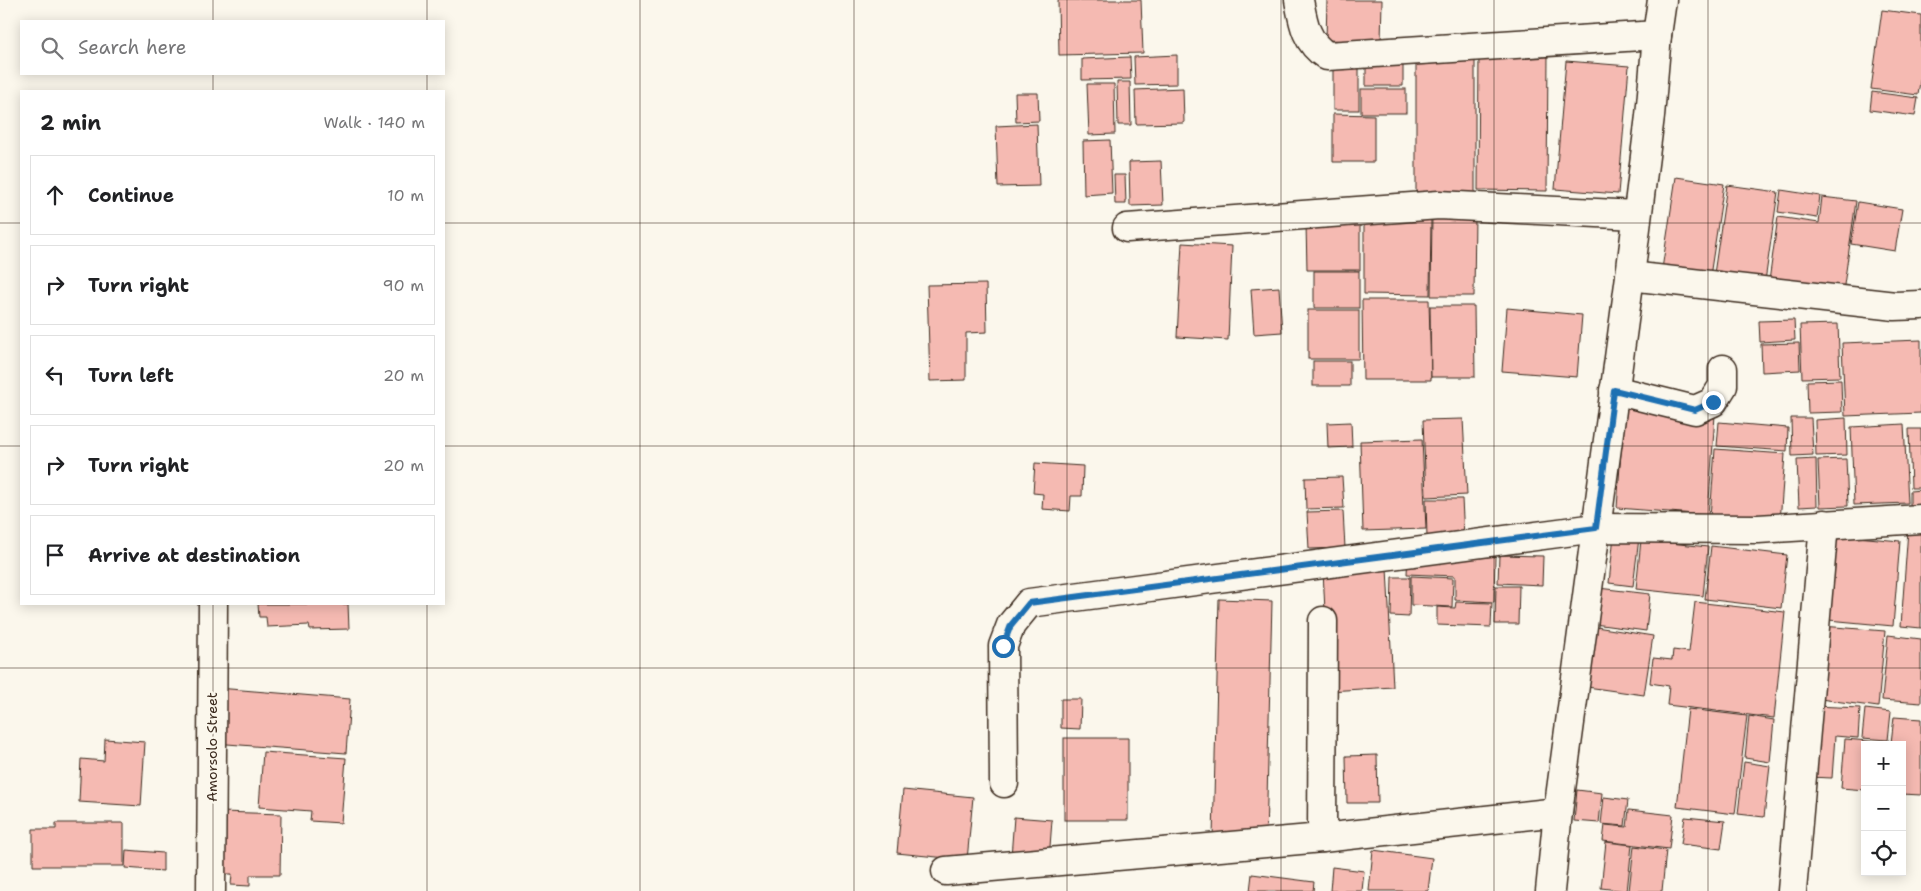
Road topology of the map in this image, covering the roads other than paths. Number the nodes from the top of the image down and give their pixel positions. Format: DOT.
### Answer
graph roads {
  1 [pos="1299,0"];
  2 [pos="1662,0"];
  3 [pos="1657,35"];
  4 [pos="1636,215"];
  5 [pos="1127,228"];
  6 [pos="1630,276"];
  7 [pos="1921,300"];
  8 [pos="1921,306"];
  9 [pos="1723,369"];
  10 [pos="1614,390"];
  11 [pos="1921,518"];
  12 [pos="1824,524"];
  13 [pos="1596,528"];
  14 [pos="213,605"];
  15 [pos="1323,621"];
  16 [pos="1004,783"];
  17 [pos="1558,812"];
  18 [pos="1322,838"];
  19 [pos="946,871"];
  20 [pos="211,891"];
  21 [pos="1550,891"];
  22 [pos="1792,891"];
  1 -- 3 [label="street"];
  2 -- 3 [label="street"];
  3 -- 4 [label="street"];
  4 -- 5 [label="street"];
  4 -- 6 [label="street"];
  6 -- 8 [label="street"];
  6 -- 10 [label="street"];
  7 -- 8 [label="street"];
  9 -- 10 [label="street"];
  10 -- 13 [label="street"];
  11 -- 12 [label="street"];
  12 -- 13 [label="street"];
  12 -- 22 [label="street"];
  13 -- 16 [label="street"];
  13 -- 17 [label="street"];
  14 -- 20 [label="street, Amorsolo Street"];
  15 -- 18 [label="street"];
  17 -- 18 [label="street"];
  17 -- 21 [label="street"];
  18 -- 19 [label="street"];
}
